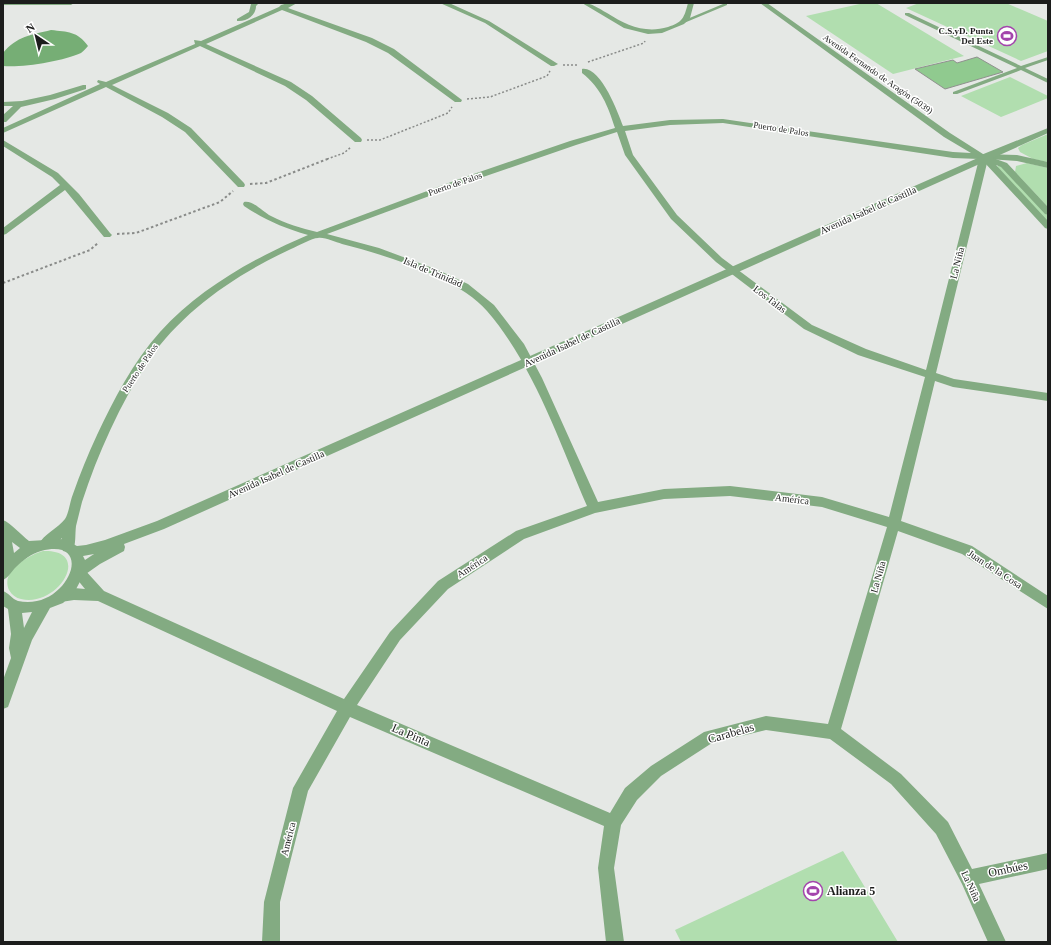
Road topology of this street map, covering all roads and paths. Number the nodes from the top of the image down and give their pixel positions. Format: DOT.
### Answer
graph roads {
  1 [pos="3,3"];
  2 [pos="71,3"];
  3 [pos="294,3"];
  4 [pos="443,3"];
  5 [pos="585,3"];
  6 [pos="691,3"];
  7 [pos="725,3"];
  8 [pos="763,3"];
  9 [pos="253,6"];
  10 [pos="283,6"];
  11 [pos="269,14"];
  12 [pos="907,14"];
  13 [pos="682,22"];
  14 [pos="650,32"];
  15 [pos="192,41"];
  16 [pos="201,44"];
  17 [pos="1048,58"];
  18 [pos="554,64"];
  19 [pos="583,66"];
  20 [pos="1022,69"];
  21 [pos="1048,81"];
  22 [pos="102,83"];
  23 [pos="956,93"];
  24 [pos="37,99"];
  25 [pos="458,100"];
  26 [pos="23,103"];
  27 [pos="3,104"];
  28 [pos="15,109"];
  29 [pos="49,109"];
  30 [pos="36,115"];
  31 [pos="3,120"];
  32 [pos="1048,121"];
  33 [pos="619,130"];
  34 [pos="1048,130"];
  35 [pos="3,131"];
  36 [pos="358,140"];
  37 [pos="3,142"];
  38 [pos="984,157"];
  39 [pos="1048,165"];
  40 [pos="66,185"];
  41 [pos="241,185"];
  42 [pos="247,204"];
  43 [pos="1048,212"];
  44 [pos="1048,226"];
  45 [pos="3,232"];
  46 [pos="107,235"];
  47 [pos="317,235"];
  48 [pos="732,270"];
  49 [pos="3,283"];
  50 [pos="528,362"];
  51 [pos="930,375"];
  52 [pos="1048,397"];
  53 [pos="594,508"];
  54 [pos="71,521"];
  55 [pos="894,524"];
  56 [pos="160,525"];
  57 [pos="4,528"];
  58 [pos="41,546"];
  59 [pos="72,549"];
  60 [pos="5,570"];
  61 [pos="79,572"];
  62 [pos="99,595"];
  63 [pos="61,596"];
  64 [pos="1048,603"];
  65 [pos="8,604"];
  66 [pos="45,604"];
  67 [pos="18,657"];
  68 [pos="3,702"];
  69 [pos="347,708"];
  70 [pos="833,732"];
  71 [pos="613,822"];
  72 [pos="1048,861"];
  73 [pos="968,878"];
  74 [pos="271,942"];
  75 [pos="615,942"];
  76 [pos="997,942"];
  1 -- 2 [label="street"];
  3 -- 10 [label="street"];
  4 -- 18 [label="street"];
  5 -- 14 [label="street"];
  6 -- 13 [label="street"];
  7 -- 13 [label="lane"];
  8 -- 38 [label="street, Avenida Fernando de Aragón (5039)"];
  9 -- 11 [label="street"];
  9 -- 15 [label="street"];
  10 -- 11 [label="street"];
  10 -- 25 [label="street"];
  11 -- 16 [label="street"];
  12 -- 20 [label="lane"];
  13 -- 14 [label="street"];
  14 -- 19 [label="path"];
  15 -- 16 [label="street"];
  15 -- 22 [label="street"];
  16 -- 22 [label="street"];
  16 -- 36 [label="street"];
  17 -- 20 [label="lane"];
  18 -- 19 [label="path"];
  18 -- 25 [label="path"];
  19 -- 33 [label="street, Los Talas"];
  20 -- 21 [label="lane"];
  20 -- 23 [label="lane"];
  22 -- 24 [label="street"];
  22 -- 29 [label="street"];
  22 -- 41 [label="street"];
  24 -- 26 [label="street"];
  24 -- 29 [label="street"];
  25 -- 36 [label="path"];
  26 -- 27 [label="street"];
  26 -- 28 [label="street"];
  28 -- 30 [label="street"];
  28 -- 31 [label="street"];
  29 -- 30 [label="street"];
  30 -- 35 [label="street"];
  32 -- 38 [label="street, Avenida Isabel de Castilla"];
  33 -- 38 [label="street, Puerto de Palos"];
  33 -- 47 [label="street, Puerto de Palos"];
  33 -- 48 [label="street, Los Talas"];
  34 -- 38 [label="street, Avenida Isabel de Castilla"];
  36 -- 41 [label="path"];
  37 -- 40 [label="street"];
  38 -- 39 [label="street"];
  38 -- 43 [label="street"];
  38 -- 44 [label="street"];
  38 -- 48 [label="street, Avenida Isabel de Castilla"];
  38 -- 51 [label="street, La Niña"];
  40 -- 45 [label="street"];
  40 -- 46 [label="street"];
  41 -- 46 [label="path"];
  42 -- 47 [label="street, Isla de Trinidad"];
  46 -- 49 [label="path"];
  47 -- 50 [label="street, Isla de Trinidad"];
  47 -- 54 [label="street, Puerto de Palos"];
  48 -- 50 [label="street, Avenida Isabel de Castilla"];
  48 -- 51 [label="street, Los Talas"];
  50 -- 53 [label="street, Isla de Trinidad"];
  50 -- 56 [label="street, Avenida Isabel de Castilla"];
  51 -- 52 [label="street, Los Talas"];
  51 -- 55 [label="street, La Niña"];
  53 -- 55 [label="street, América"];
  53 -- 69 [label="street, América"];
  54 -- 58 [label="street"];
  54 -- 59 [label="street, Puerto de Palos"];
  55 -- 64 [label="street, Juan de la Cosa"];
  55 -- 70 [label="street, La Niña"];
  56 -- 59 [label="street"];
  56 -- 61 [label="street"];
  57 -- 58 [label="street"];
  57 -- 60 [label="street"];
  58 -- 59 [label="street"];
  58 -- 60 [label="street"];
  59 -- 61 [label="street, Puerto de Palos"];
  61 -- 62 [label="street, La Pinta"];
  61 -- 63 [label="street"];
  62 -- 63 [label="street, La Pinta"];
  62 -- 69 [label="street, La Pinta"];
  63 -- 66 [label="street"];
  65 -- 66 [label="street"];
  65 -- 67 [label="street"];
  66 -- 67 [label="street"];
  67 -- 68 [label="street"];
  69 -- 71 [label="street, La Pinta"];
  69 -- 74 [label="street, América"];
  70 -- 71 [label="street, Carabelas"];
  70 -- 73 [label="street, La Niña"];
  71 -- 75 [label="street"];
  72 -- 73 [label="street, Ombúes"];
  73 -- 76 [label="street, La Niña"];
}
